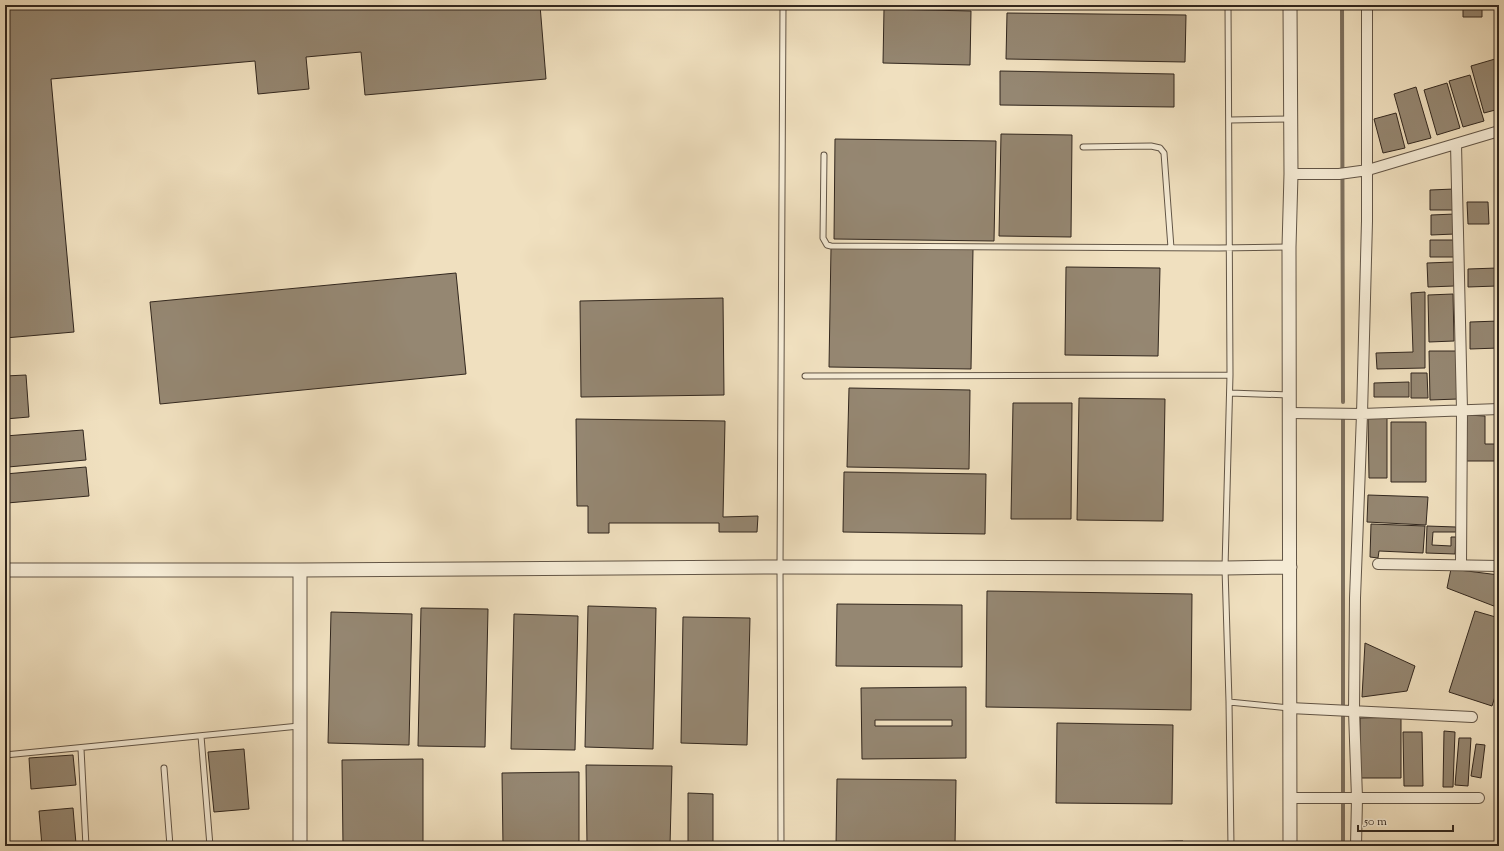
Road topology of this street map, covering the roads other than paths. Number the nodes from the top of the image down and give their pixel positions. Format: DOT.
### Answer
graph roads {
  1 [pos="784,5"];
  2 [pos="1228,5"];
  3 [pos="1290,5"];
  4 [pos="1366,5"];
  5 [pos="1290,119"];
  6 [pos="1230,120"];
  7 [pos="1499,131"];
  8 [pos="1456,144"];
  9 [pos="1083,147"];
  10 [pos="824,155"];
  11 [pos="1368,170"];
  12 [pos="1291,174"];
  13 [pos="1289,247"];
  14 [pos="1171,248"];
  15 [pos="1230,248"];
  16 [pos="1230,375"];
  17 [pos="806,376"];
  18 [pos="1230,393"];
  19 [pos="1290,395"];
  20 [pos="1499,409"];
  21 [pos="1462,410"];
  22 [pos="1290,412"];
  23 [pos="1362,414"];
  24 [pos="1378,564"];
  25 [pos="1461,565"];
  26 [pos="1499,566"];
  27 [pos="780,567"];
  28 [pos="1290,567"];
  29 [pos="1225,568"];
  30 [pos="5,570"];
  31 [pos="300,570"];
  32 [pos="1229,702"];
  33 [pos="1290,708"];
  34 [pos="1347,710"];
  35 [pos="1472,717"];
  36 [pos="300,726"];
  37 [pos="201,736"];
  38 [pos="81,748"];
  39 [pos="5,755"];
  40 [pos="164,768"];
  41 [pos="1290,798"];
  42 [pos="1357,798"];
  43 [pos="1479,798"];
  44 [pos="210,845"];
  45 [pos="86,846"];
  46 [pos="170,846"];
  47 [pos="184,846"];
  48 [pos="300,846"];
  49 [pos="781,846"];
  50 [pos="1231,846"];
  51 [pos="1290,846"];
  52 [pos="1356,846"];
  1 -- 27 [label="lane"];
  2 -- 6 [label="lane"];
  3 -- 5 [label="street"];
  4 -- 11 [label="street"];
  5 -- 6 [label="lane"];
  5 -- 12 [label="street"];
  6 -- 15 [label="lane"];
  7 -- 8 [label="street"];
  8 -- 11 [label="street"];
  8 -- 21 [label="street"];
  9 -- 14 [label="lane"];
  10 -- 14 [label="lane"];
  11 -- 12 [label="street"];
  11 -- 23 [label="street"];
  12 -- 13 [label="street"];
  13 -- 15 [label="lane"];
  13 -- 19 [label="street"];
  14 -- 15 [label="lane"];
  15 -- 16 [label="lane"];
  16 -- 17 [label="lane"];
  16 -- 18 [label="lane"];
  18 -- 19 [label="lane"];
  18 -- 29 [label="lane"];
  19 -- 22 [label="street"];
  20 -- 21 [label="street"];
  21 -- 23 [label="street"];
  21 -- 25 [label="street"];
  22 -- 23 [label="street"];
  22 -- 28 [label="street"];
  23 -- 34 [label="street"];
  24 -- 25 [label="street"];
  25 -- 26 [label="street"];
  27 -- 29 [label="street"];
  27 -- 31 [label="street"];
  27 -- 49 [label="lane"];
  28 -- 29 [label="street"];
  28 -- 33 [label="street"];
  29 -- 32 [label="lane"];
  30 -- 31 [label="street"];
  31 -- 36 [label="street"];
  32 -- 33 [label="lane"];
  32 -- 50 [label="lane"];
  33 -- 34 [label="street"];
  33 -- 41 [label="street"];
  34 -- 35 [label="street"];
  34 -- 42 [label="street"];
  36 -- 37 [label="lane"];
  36 -- 48 [label="street"];
  37 -- 38 [label="lane"];
  37 -- 44 [label="lane"];
  38 -- 39 [label="lane"];
  38 -- 45 [label="lane"];
  40 -- 46 [label="lane"];
  41 -- 42 [label="street"];
  41 -- 51 [label="street"];
  42 -- 43 [label="street"];
  42 -- 52 [label="street"];
  44 -- 47 [label="lane"];
}
